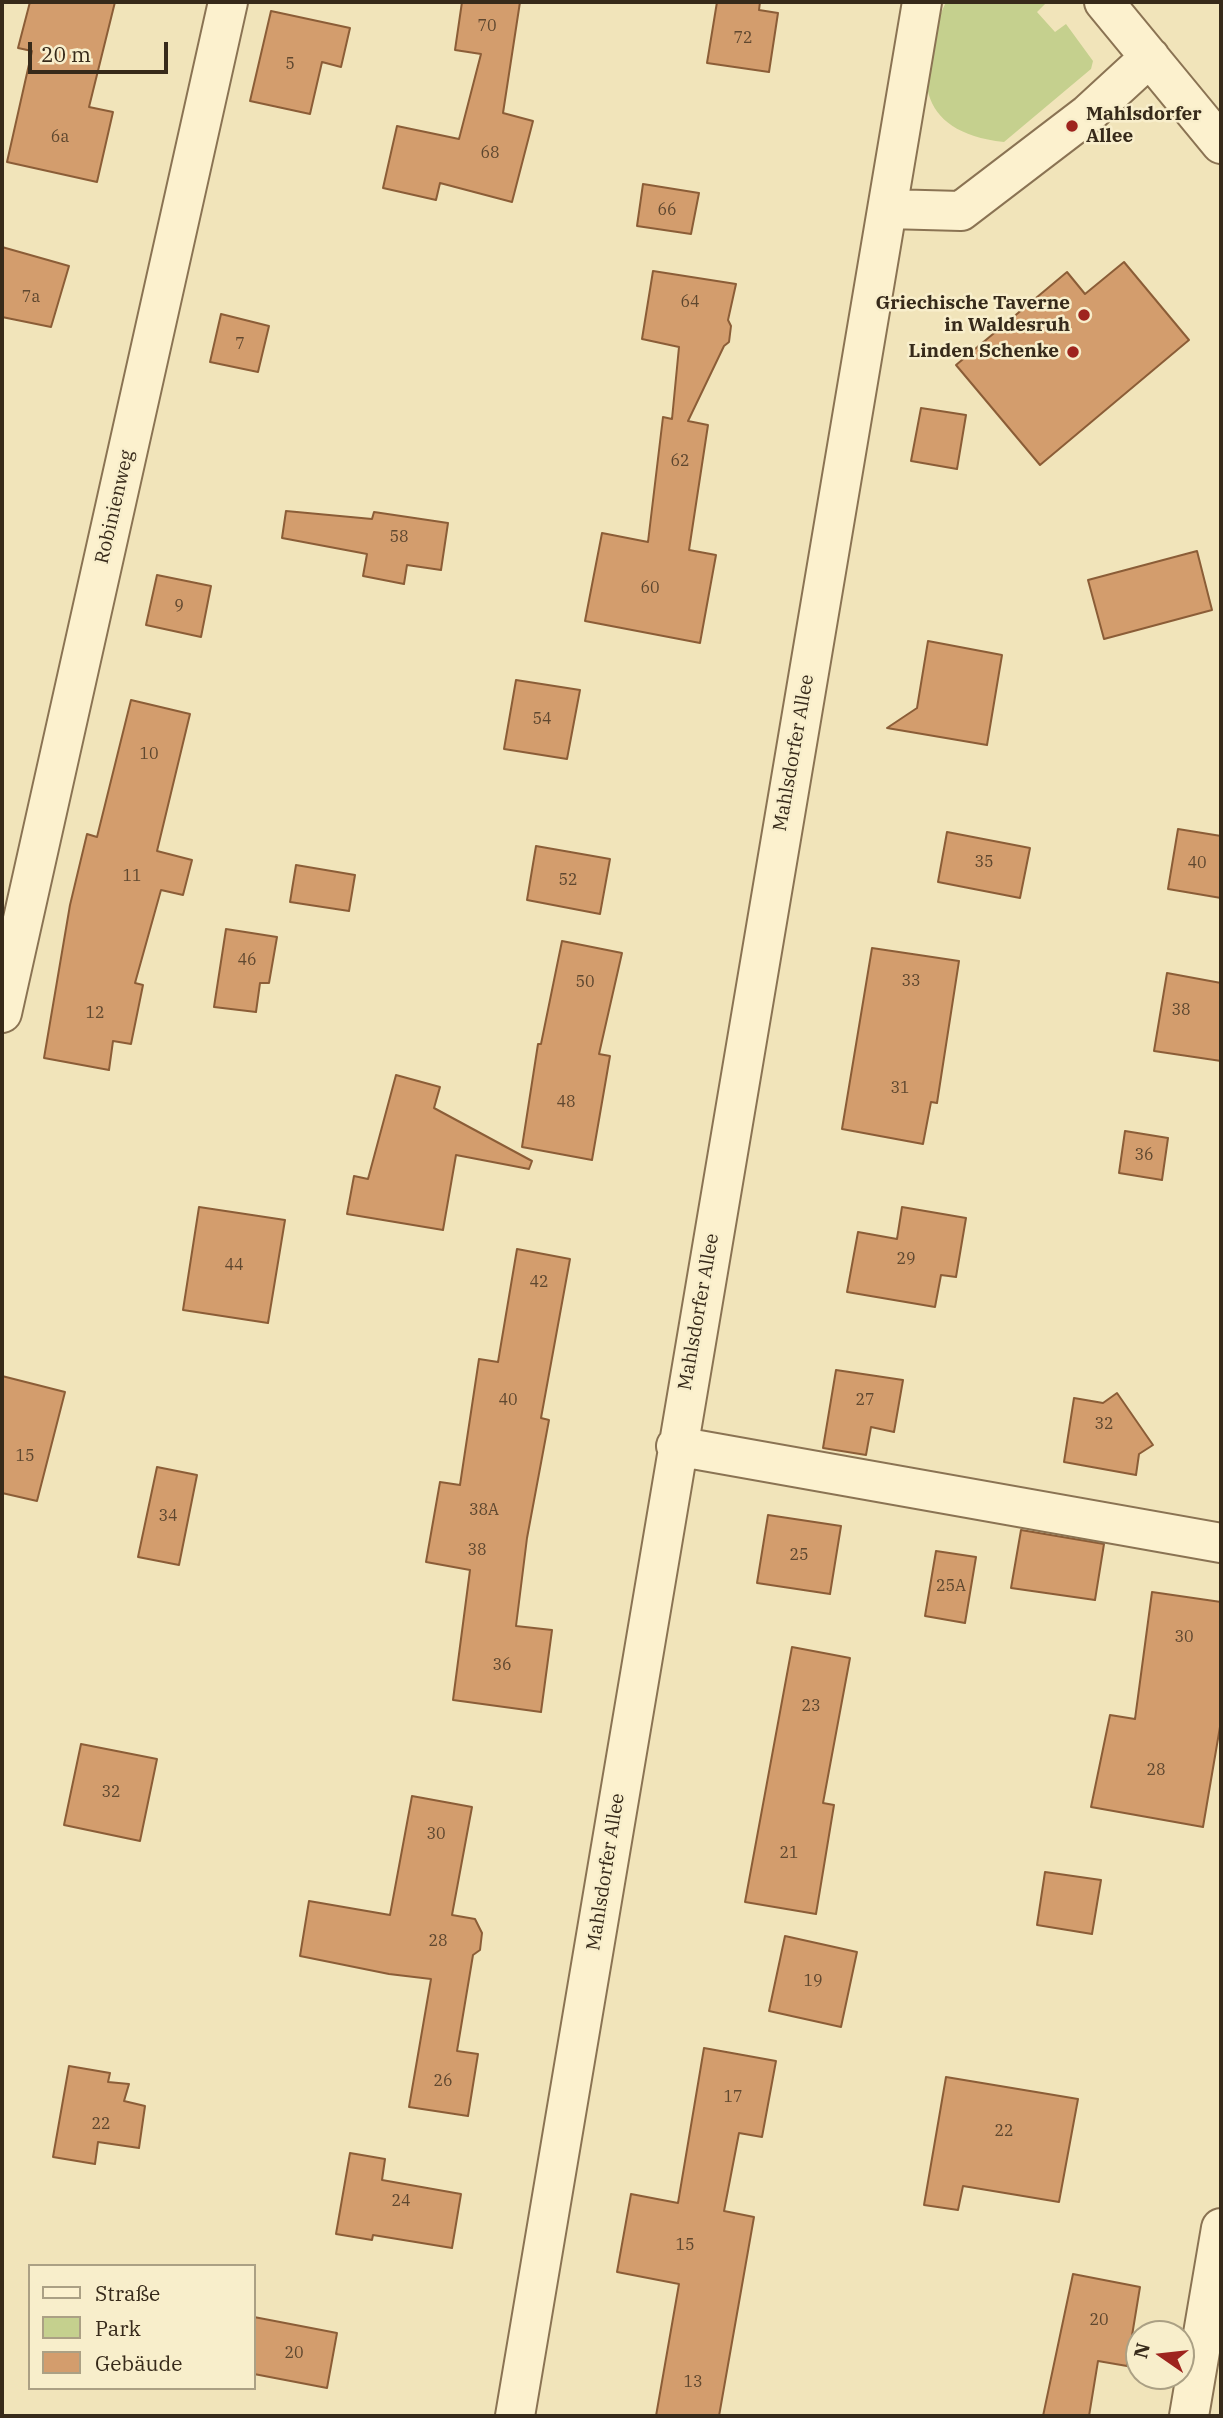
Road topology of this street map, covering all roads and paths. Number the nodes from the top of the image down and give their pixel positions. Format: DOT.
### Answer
graph roads {
  1 [pos="228,2"];
  2 [pos="922,2"];
  3 [pos="1104,2"];
  4 [pos="1150,57"];
  5 [pos="1221,144"];
  6 [pos="888,209"];
  7 [pos="2,1013"];
  8 [pos="676,1446"];
  9 [pos="1221,1543"];
  10 [pos="1221,2228"];
  11 [pos="515,2416"];
  12 [pos="1189,2416"];
  1 -- 7 [label="street, Robinienweg"];
  2 -- 6 [label="street, Mahlsdorfer Allee"];
  3 -- 4 [label="street"];
  4 -- 5 [label="street"];
  4 -- 6 [label="street"];
  6 -- 8 [label="street, Mahlsdorfer Allee"];
  8 -- 9 [label="street"];
  8 -- 11 [label="street, Mahlsdorfer Allee"];
  10 -- 12 [label="street"];
}
